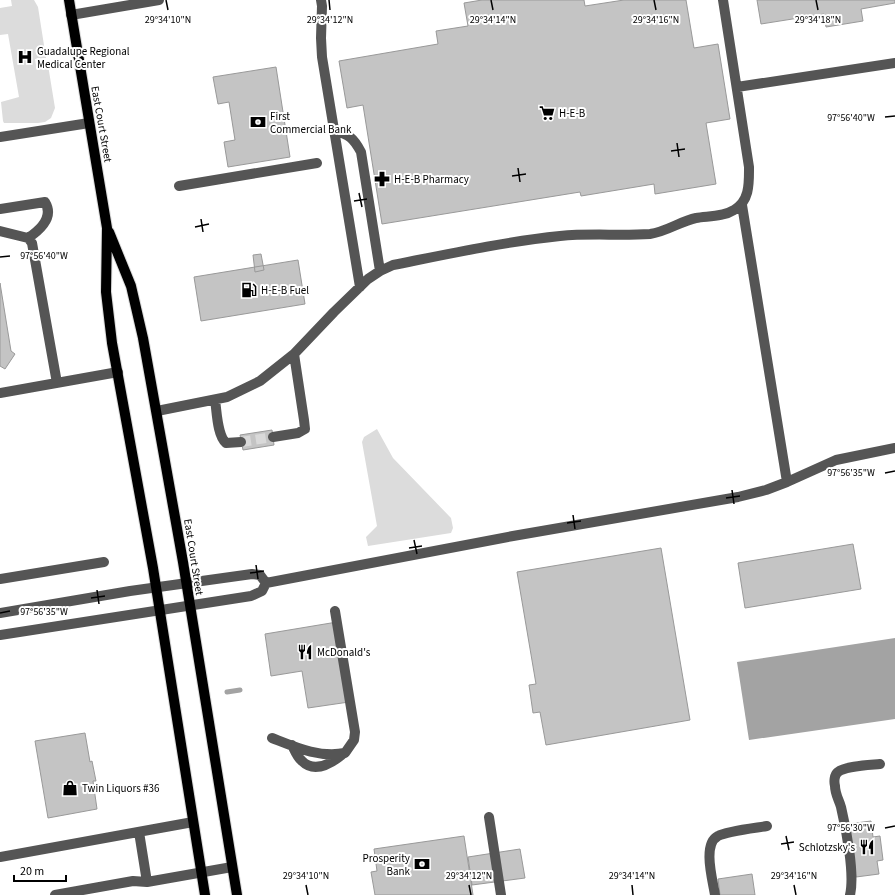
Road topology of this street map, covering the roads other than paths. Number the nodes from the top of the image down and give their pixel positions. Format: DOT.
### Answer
graph roads {
  1 [pos="69,0"];
  2 [pos="154,0"];
  3 [pos="321,0"];
  4 [pos="723,0"];
  5 [pos="71,15"];
  6 [pos="895,63"];
  7 [pos="737,87"];
  8 [pos="89,123"];
  9 [pos="334,130"];
  10 [pos="0,137"];
  11 [pos="317,163"];
  12 [pos="179,186"];
  13 [pos="742,205"];
  14 [pos="0,208"];
  15 [pos="107,228"];
  16 [pos="0,231"];
  17 [pos="28,238"];
  18 [pos="380,271"];
  19 [pos="360,287"];
  20 [pos="294,354"];
  21 [pos="118,372"];
  22 [pos="57,383"];
  23 [pos="0,393"];
  24 [pos="215,400"];
  25 [pos="157,411"];
  26 [pos="273,437"];
  27 [pos="242,442"];
  28 [pos="895,448"];
  29 [pos="787,482"];
  30 [pos="104,562"];
  31 [pos="0,579"];
  32 [pos="186,583"];
  33 [pos="266,583"];
  34 [pos="156,588"];
  35 [pos="189,605"];
  36 [pos="159,610"];
  37 [pos="335,611"];
  38 [pos="0,613"];
  39 [pos="0,635"];
  40 [pos="272,738"];
  41 [pos="292,746"];
  42 [pos="344,753"];
  43 [pos="880,764"];
  44 [pos="489,817"];
  45 [pos="193,822"];
  46 [pos="767,826"];
  47 [pos="139,832"];
  48 [pos="0,857"];
  49 [pos="232,867"];
  50 [pos="201,872"];
  51 [pos="147,882"];
  52 [pos="55,895"];
  53 [pos="205,895"];
  54 [pos="237,895"];
  55 [pos="501,895"];
  56 [pos="715,895"];
  57 [pos="850,895"];
  1 -- 5 [label="main road, East Court Street"];
  2 -- 5 [label="lane"];
  3 -- 9 [label="lane"];
  4 -- 7 [label="lane"];
  5 -- 8 [label="main road, East Court Street"];
  6 -- 7 [label="lane"];
  7 -- 13 [label="lane"];
  8 -- 10 [label="lane"];
  8 -- 15 [label="main road, East Court Street"];
  9 -- 18 [label="lane"];
  9 -- 19 [label="lane"];
  11 -- 12 [label="lane"];
  13 -- 18 [label="lane"];
  13 -- 29 [label="lane"];
  14 -- 17 [label="lane"];
  15 -- 21 [label="main road, East Court Street"];
  15 -- 25 [label="main road, East Court Street"];
  16 -- 17 [label="lane"];
  17 -- 22 [label="lane"];
  18 -- 19 [label="lane"];
  19 -- 20 [label="lane"];
  20 -- 24 [label="lane"];
  20 -- 26 [label="lane"];
  21 -- 22 [label="lane"];
  21 -- 34 [label="main road, East Court Street"];
  22 -- 23 [label="lane"];
  24 -- 25 [label="lane"];
  24 -- 27 [label="lane"];
  25 -- 32 [label="main road, East Court Street"];
  28 -- 29 [label="lane"];
  29 -- 33 [label="lane"];
  30 -- 31 [label="lane"];
  32 -- 33 [label="lane"];
  32 -- 34 [label="lane"];
  32 -- 35 [label="main road, East Court Street"];
  33 -- 35 [label="lane"];
  34 -- 36 [label="main road, East Court Street"];
  34 -- 38 [label="lane"];
  35 -- 36 [label="lane"];
  35 -- 49 [label="main road, East Court Street"];
  36 -- 39 [label="lane"];
  36 -- 45 [label="main road, East Court Street"];
  37 -- 42 [label="lane"];
  40 -- 41 [label="lane"];
  41 -- 42 [label="lane"];
  41 -- 42 [label="lane"];
  43 -- 57 [label="lane"];
  44 -- 55 [label="lane"];
  45 -- 47 [label="lane"];
  45 -- 50 [label="main road, East Court Street"];
  46 -- 56 [label="lane"];
  47 -- 48 [label="lane"];
  47 -- 51 [label="lane"];
  49 -- 50 [label="lane"];
  49 -- 54 [label="main road, East Court Street"];
  50 -- 51 [label="lane"];
  50 -- 53 [label="main road, East Court Street"];
  51 -- 52 [label="lane"];
}
